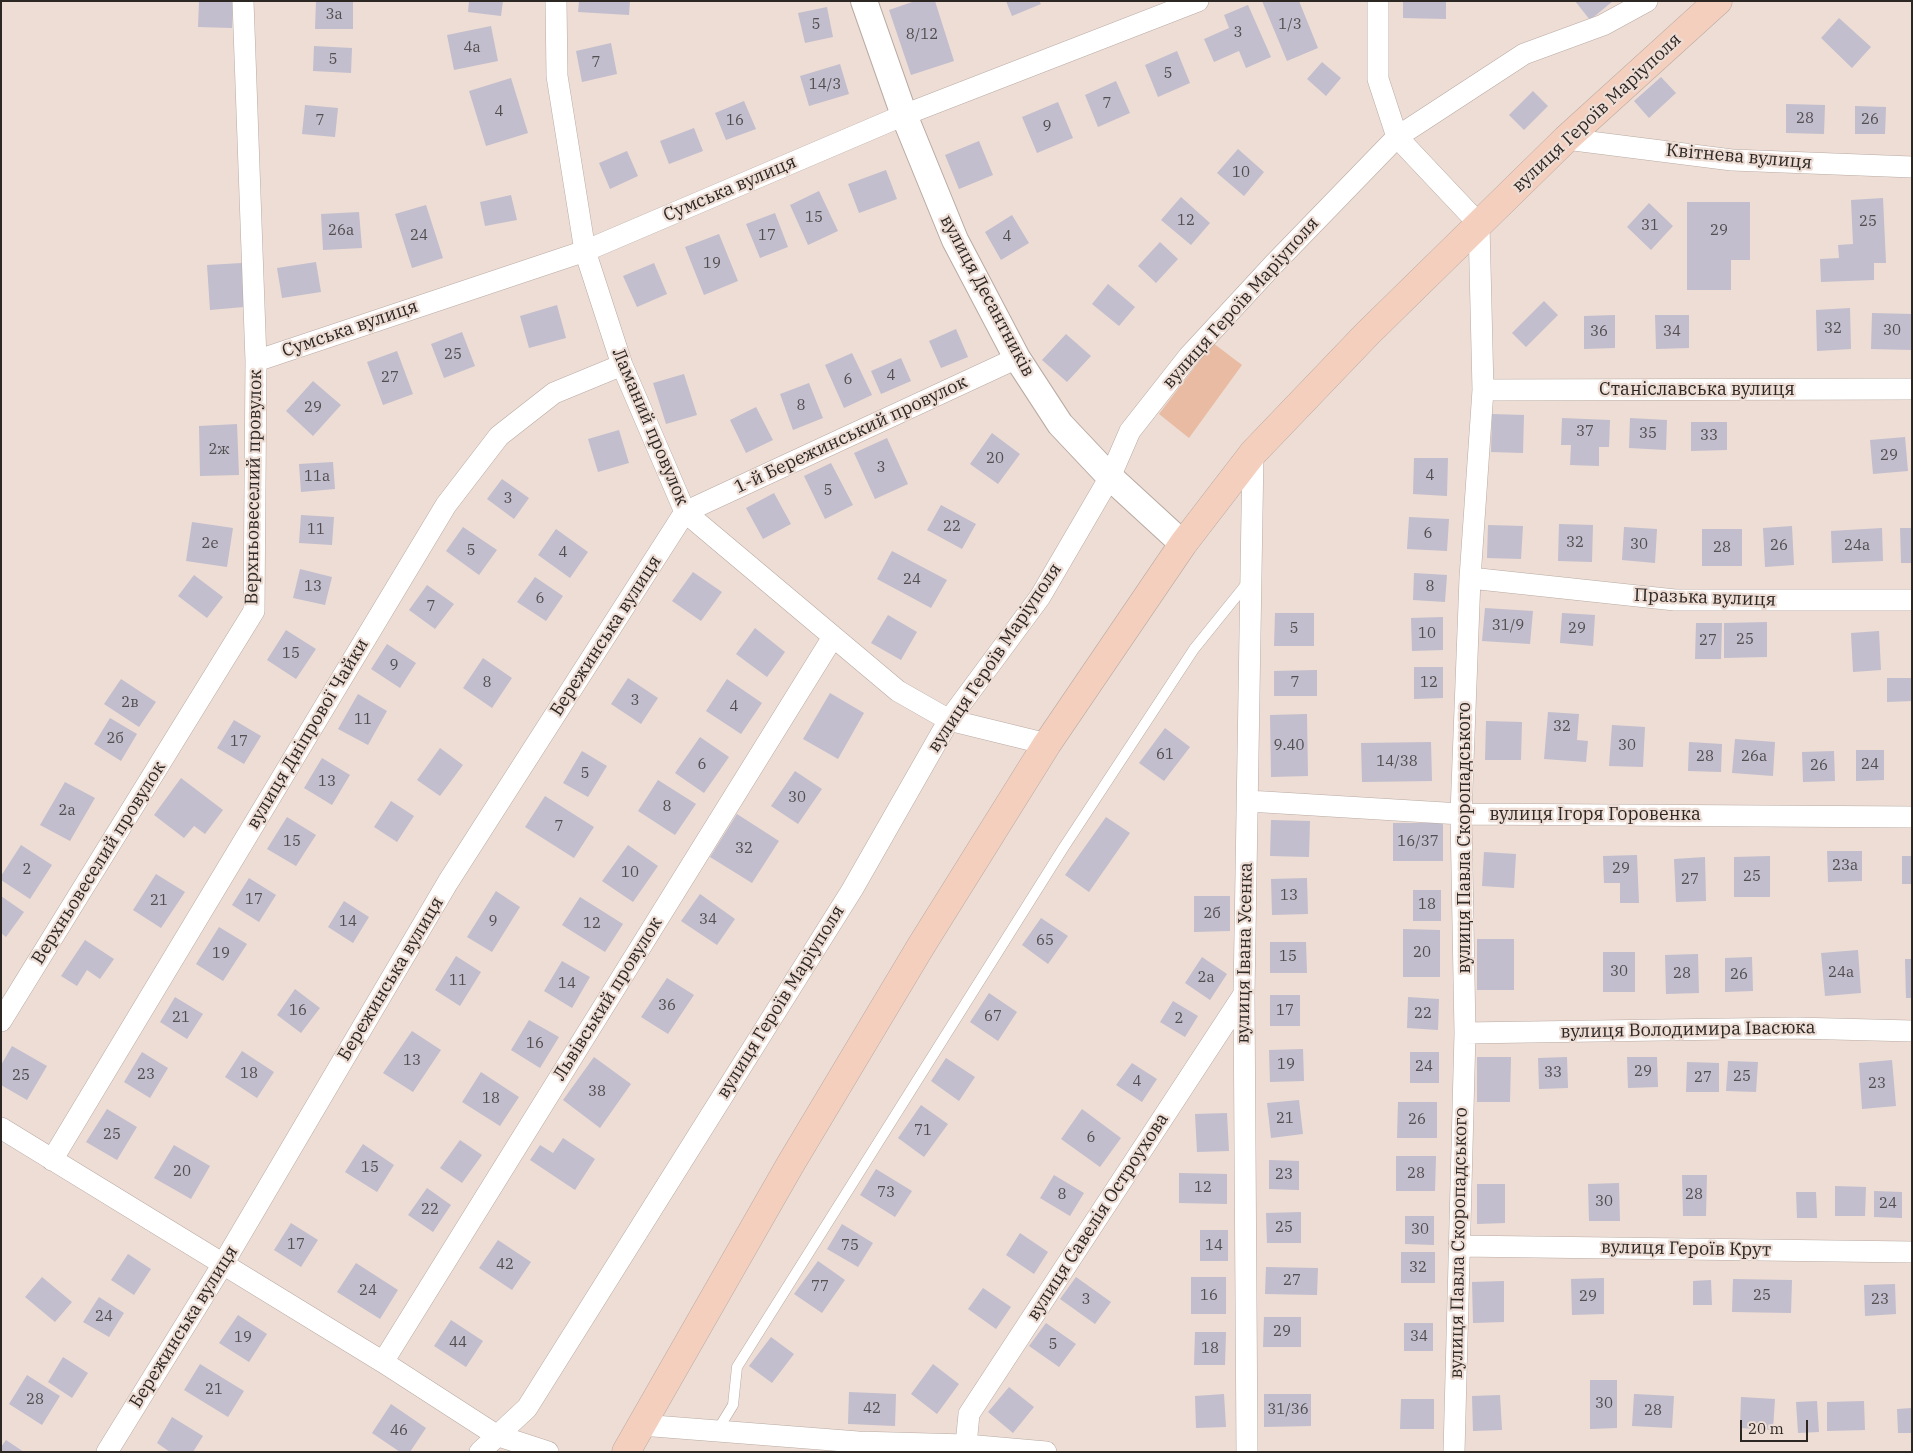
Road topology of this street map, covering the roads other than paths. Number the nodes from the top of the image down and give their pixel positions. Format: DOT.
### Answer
graph roads {
  1 [pos="242,1"];
  2 [pos="556,1"];
  3 [pos="864,1"];
  4 [pos="1198,1"];
  5 [pos="1378,1"];
  6 [pos="1647,1"];
  7 [pos="1718,1"];
  8 [pos="904,115"];
  9 [pos="1397,137"];
  10 [pos="1566,139"];
  11 [pos="1912,167"];
  12 [pos="1479,224"];
  13 [pos="584,251"];
  14 [pos="1017,358"];
  15 [pos="256,361"];
  16 [pos="622,366"];
  17 [pos="1912,389"];
  18 [pos="1483,390"];
  19 [pos="1253,453"];
  20 [pos="1110,477"];
  21 [pos="685,512"];
  22 [pos="1183,544"];
  23 [pos="1251,577"];
  24 [pos="1470,578"];
  25 [pos="1912,600"];
  26 [pos="833,637"];
  27 [pos="949,720"];
  28 [pos="1047,744"];
  29 [pos="1248,801"];
  30 [pos="1461,814"];
  31 [pos="1912,817"];
  32 [pos="1244,994"];
  33 [pos="1,1021"];
  34 [pos="1912,1031"];
  35 [pos="1465,1033"];
  36 [pos="1,1128"];
  37 [pos="52,1160"];
  38 [pos="1459,1246"];
  39 [pos="1912,1252"];
  40 [pos="223,1264"];
  41 [pos="383,1362"];
  42 [pos="641,1425"];
  43 [pos="717,1431"];
  44 [pos="496,1435"];
  45 [pos="966,1445"];
  46 [pos="858,1447"];
  47 [pos="107,1452"];
  48 [pos="480,1452"];
  49 [pos="548,1452"];
  50 [pos="626,1452"];
  51 [pos="1039,1452"];
  52 [pos="1046,1452"];
  53 [pos="1248,1452"];
  54 [pos="1454,1452"];
  1 -- 15 [label="street, Верхньовеселий провулок"];
  2 -- 13 [label="street, Ламаний провулок"];
  3 -- 8 [label="street, вулиця Десантників"];
  4 -- 8 [label="street, Сумська вулиця"];
  5 -- 9 [label="street"];
  6 -- 9 [label="street, вулиця Героїв Маріуполя"];
  7 -- 10 [label="main road, вулиця Героїв Маріуполя"];
  8 -- 13 [label="street, Сумська вулиця"];
  8 -- 14 [label="street, вулиця Десантників"];
  9 -- 12 [label="street"];
  9 -- 20 [label="street, вулиця Героїв Маріуполя"];
  10 -- 11 [label="street, Квітнева вулиця"];
  10 -- 12 [label="main road, вулиця Героїв Маріуполя"];
  12 -- 18 [label="street, вулиця Павла Скоропадського"];
  12 -- 19 [label="main road, вулиця Героїв Маріуполя"];
  13 -- 15 [label="street, Сумська вулиця"];
  13 -- 16 [label="street, Ламаний провулок"];
  14 -- 20 [label="street, вулиця Десантників"];
  14 -- 21 [label="street, 1-й Бережинський провулок"];
  15 -- 33 [label="street, Верхньовеселий провулок"];
  16 -- 21 [label="street, Ламаний провулок"];
  16 -- 37 [label="street, вулиця Дніпрової Чайки"];
  17 -- 18 [label="street, Станіславська вулиця"];
  18 -- 24 [label="street, вулиця Павла Скоропадського"];
  19 -- 22 [label="main road, вулиця Героїв Маріуполя"];
  19 -- 23 [label="street, вулиця Івана Усенка"];
  20 -- 22 [label="street, вулиця Десантників"];
  20 -- 27 [label="street, вулиця Героїв Маріуполя"];
  21 -- 26 [label="street, Ламаний провулок"];
  21 -- 40 [label="street, Бережинська вулиця"];
  22 -- 28 [label="main road, вулиця Героїв Маріуполя"];
  23 -- 29 [label="street, вулиця Івана Усенка"];
  23 -- 43 [label="lane"];
  24 -- 25 [label="street, Празька вулиця"];
  24 -- 30 [label="street, вулиця Павла Скоропадського"];
  26 -- 27 [label="street, Ламаний провулок"];
  26 -- 41 [label="street, Львівський провулок"];
  27 -- 28 [label="street, Ламаний провулок"];
  27 -- 44 [label="street, вулиця Героїв Маріуполя"];
  28 -- 42 [label="main road, вулиця Героїв Маріуполя"];
  29 -- 30 [label="street, вулиця Ігоря Горовенка"];
  29 -- 32 [label="street, вулиця Івана Усенка"];
  30 -- 31 [label="street, вулиця Ігоря Горовенка"];
  30 -- 35 [label="street, вулиця Павла Скоропадського"];
  32 -- 45 [label="street, вулиця Савелія Остроухова"];
  32 -- 53 [label="street, вулиця Івана Усенка"];
  34 -- 35 [label="street, вулиця Володимира Івасюка"];
  35 -- 38 [label="street, вулиця Павла Скоропадського"];
  36 -- 37 [label="street"];
  37 -- 40 [label="street"];
  38 -- 39 [label="street, вулиця Героїв Крут"];
  38 -- 54 [label="street, вулиця Павла Скоропадського"];
  40 -- 41 [label="street"];
  40 -- 47 [label="street, Бережинська вулиця"];
  41 -- 44 [label="street"];
  42 -- 43 [label="street"];
  42 -- 50 [label="main road, вулиця Героїв Маріуполя"];
  43 -- 46 [label="street"];
  44 -- 48 [label="street, вулиця Героїв Маріуполя"];
  44 -- 49 [label="street"];
  45 -- 46 [label="street"];
  45 -- 51 [label="street"];
  51 -- 52 [label="street"];
}
